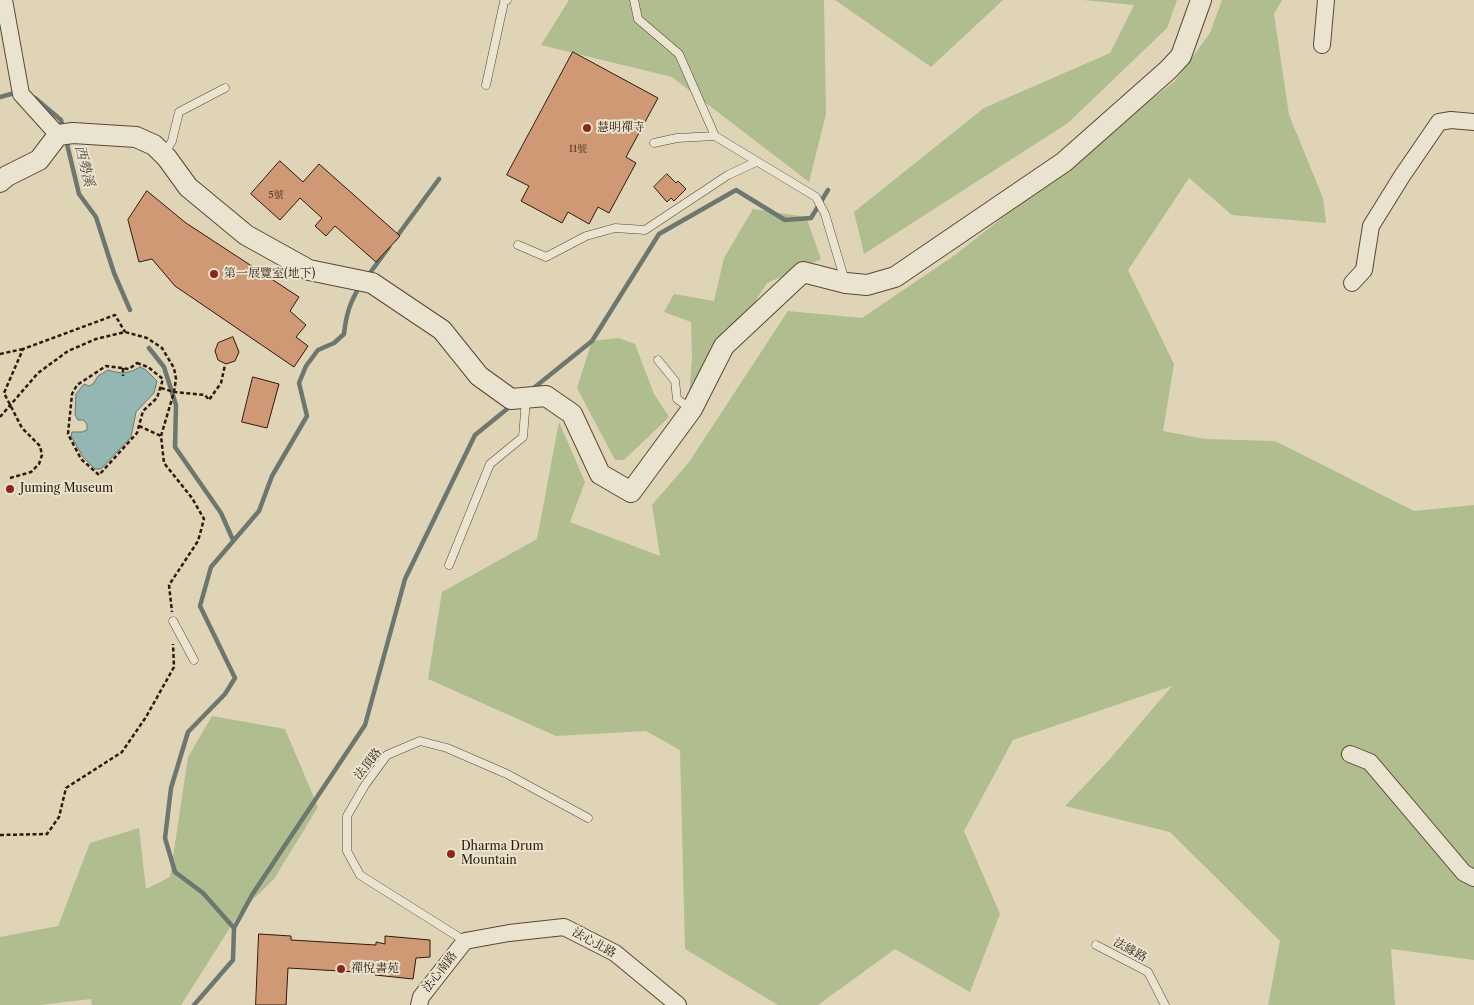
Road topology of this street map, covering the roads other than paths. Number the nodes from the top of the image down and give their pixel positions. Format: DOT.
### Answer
graph roads {
  1 [pos="4,0"];
  2 [pos="507,0"];
  3 [pos="634,0"];
  4 [pos="1202,0"];
  5 [pos="1326,0"];
  6 [pos="1322,45"];
  7 [pos="486,85"];
  8 [pos="225,88"];
  9 [pos="1474,122"];
  10 [pos="58,136"];
  11 [pos="715,136"];
  12 [pos="654,143"];
  13 [pos="164,155"];
  14 [pos="756,162"];
  15 [pos="0,182"];
  16 [pos="518,245"];
  17 [pos="846,283"];
  18 [pos="1352,283"];
  19 [pos="658,360"];
  20 [pos="527,397"];
  21 [pos="692,410"];
  22 [pos="449,565"];
  23 [pos="173,621"];
  24 [pos="194,660"];
  25 [pos="1350,754"];
  26 [pos="588,818"];
  27 [pos="1474,878"];
  28 [pos="465,940"];
  29 [pos="1096,945"];
  30 [pos="419,1005"];
  31 [pos="678,1005"];
  32 [pos="1165,1005"];
  1 -- 10 [label="street"];
  2 -- 7 [label="lane"];
  3 -- 11 [label="lane"];
  4 -- 17 [label="street"];
  5 -- 6 [label="street"];
  8 -- 13 [label="lane"];
  9 -- 18 [label="street"];
  10 -- 13 [label="street"];
  10 -- 15 [label="street"];
  11 -- 12 [label="lane"];
  11 -- 14 [label="lane"];
  13 -- 20 [label="street"];
  14 -- 16 [label="lane"];
  14 -- 17 [label="lane"];
  17 -- 21 [label="street"];
  19 -- 21 [label="lane"];
  20 -- 21 [label="street"];
  20 -- 22 [label="lane"];
  23 -- 24 [label="lane"];
  25 -- 27 [label="street"];
  26 -- 28 [label="lane, 法頂路"];
  28 -- 30 [label="street, 法心南路"];
  28 -- 31 [label="street, 法心北路"];
  29 -- 32 [label="lane, 法緣路"];
}
